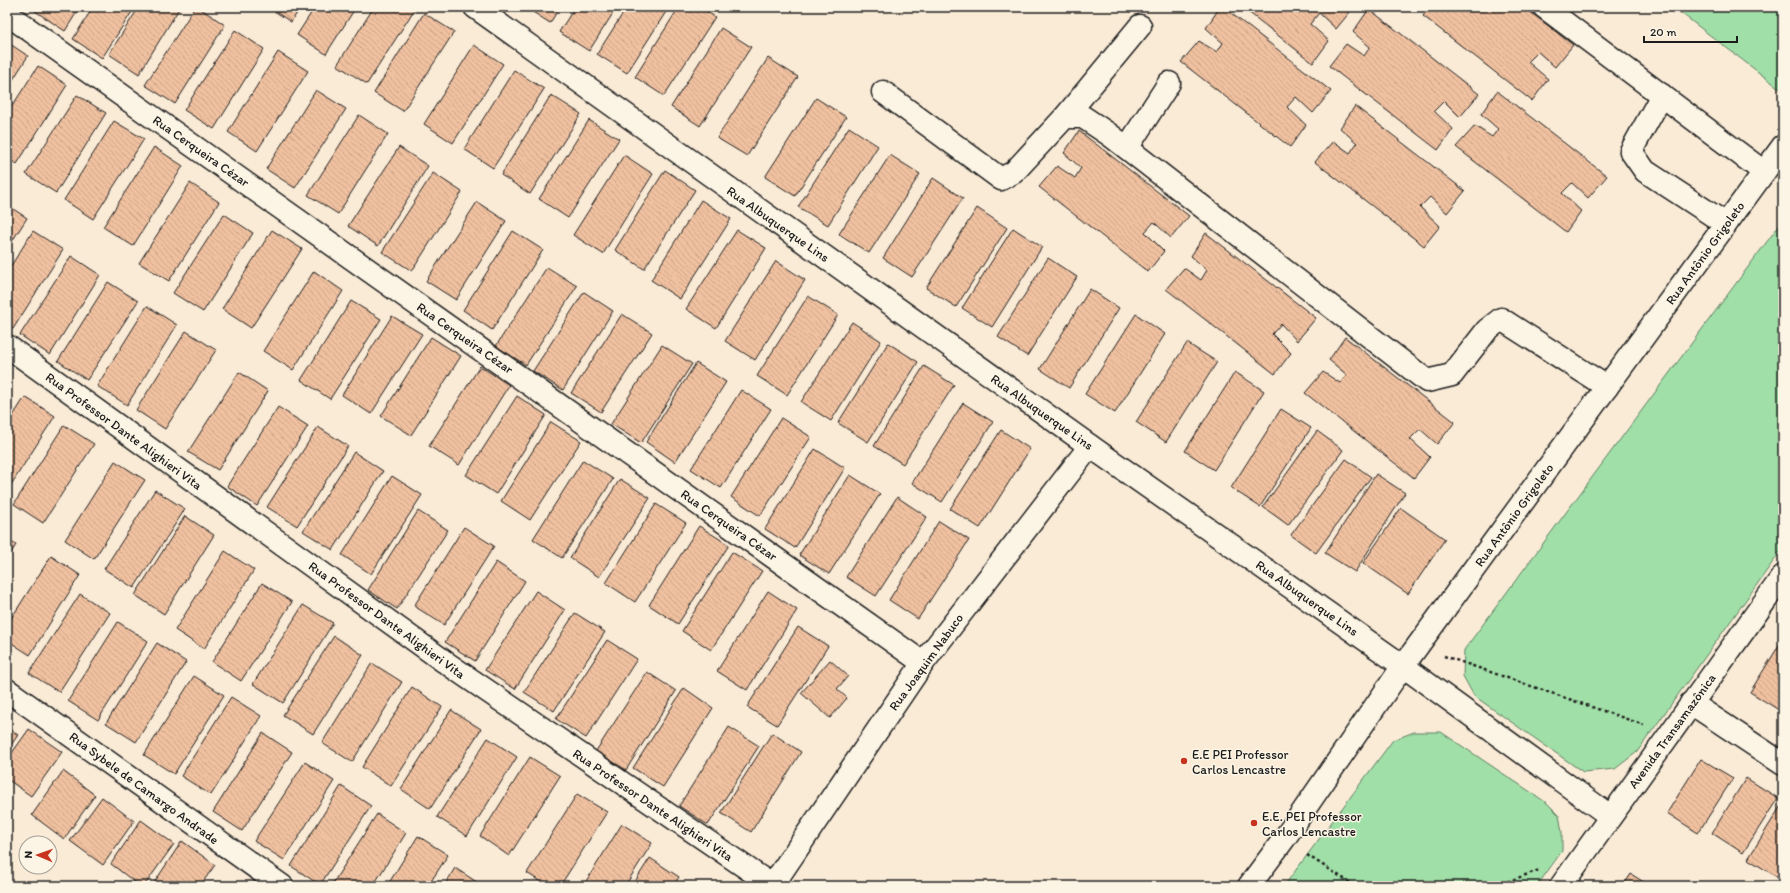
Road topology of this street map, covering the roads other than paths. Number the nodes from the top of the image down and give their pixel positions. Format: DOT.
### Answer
graph roads {
  1 [pos="475,7"];
  2 [pos="1544,7"];
  3 [pos="7,14"];
  4 [pos="1140,26"];
  5 [pos="1169,83"];
  6 [pos="883,92"];
  7 [pos="1662,95"];
  8 [pos="1065,117"];
  9 [pos="1783,146"];
  10 [pos="1127,148"];
  11 [pos="1764,172"];
  12 [pos="1726,224"];
  13 [pos="7,346"];
  14 [pos="1607,387"];
  15 [pos="1090,446"];
  16 [pos="1783,576"];
  17 [pos="923,662"];
  18 [pos="1403,666"];
  19 [pos="7,690"];
  20 [pos="1691,703"];
  21 [pos="1783,764"];
  22 [pos="1610,816"];
  23 [pos="282,886"];
  24 [pos="773,886"];
  25 [pos="1249,886"];
  26 [pos="1561,886"];
  1 -- 15 [label="street, Rua Albuquerque Lins"];
  2 -- 7 [label="street"];
  3 -- 17 [label="street, Rua Cerqueira Cézar"];
  4 -- 8 [label="street"];
  5 -- 10 [label="street"];
  6 -- 8 [label="street"];
  7 -- 11 [label="street"];
  7 -- 12 [label="street"];
  8 -- 10 [label="street"];
  9 -- 11 [label="street, Rua Antônio Grigoleto"];
  10 -- 14 [label="street"];
  11 -- 12 [label="street, Rua Antônio Grigoleto"];
  12 -- 14 [label="street, Rua Antônio Grigoleto"];
  13 -- 24 [label="street, Rua Professor Dante Alighieri Vita"];
  14 -- 18 [label="street, Rua Antônio Grigoleto"];
  15 -- 17 [label="street, Rua Joaquim Nabuco"];
  15 -- 18 [label="street, Rua Albuquerque Lins"];
  16 -- 20 [label="street, Avenida Transamazônica"];
  17 -- 24 [label="street, Rua Joaquim Nabuco"];
  18 -- 22 [label="street, Rua Albuquerque Lins"];
  18 -- 25 [label="street, Rua Antônio Grigoleto"];
  19 -- 23 [label="street, Rua Sybele de Camargo Andrade"];
  20 -- 21 [label="street"];
  20 -- 22 [label="street, Avenida Transamazônica"];
  22 -- 26 [label="street, Avenida Transamazônica"];
}
